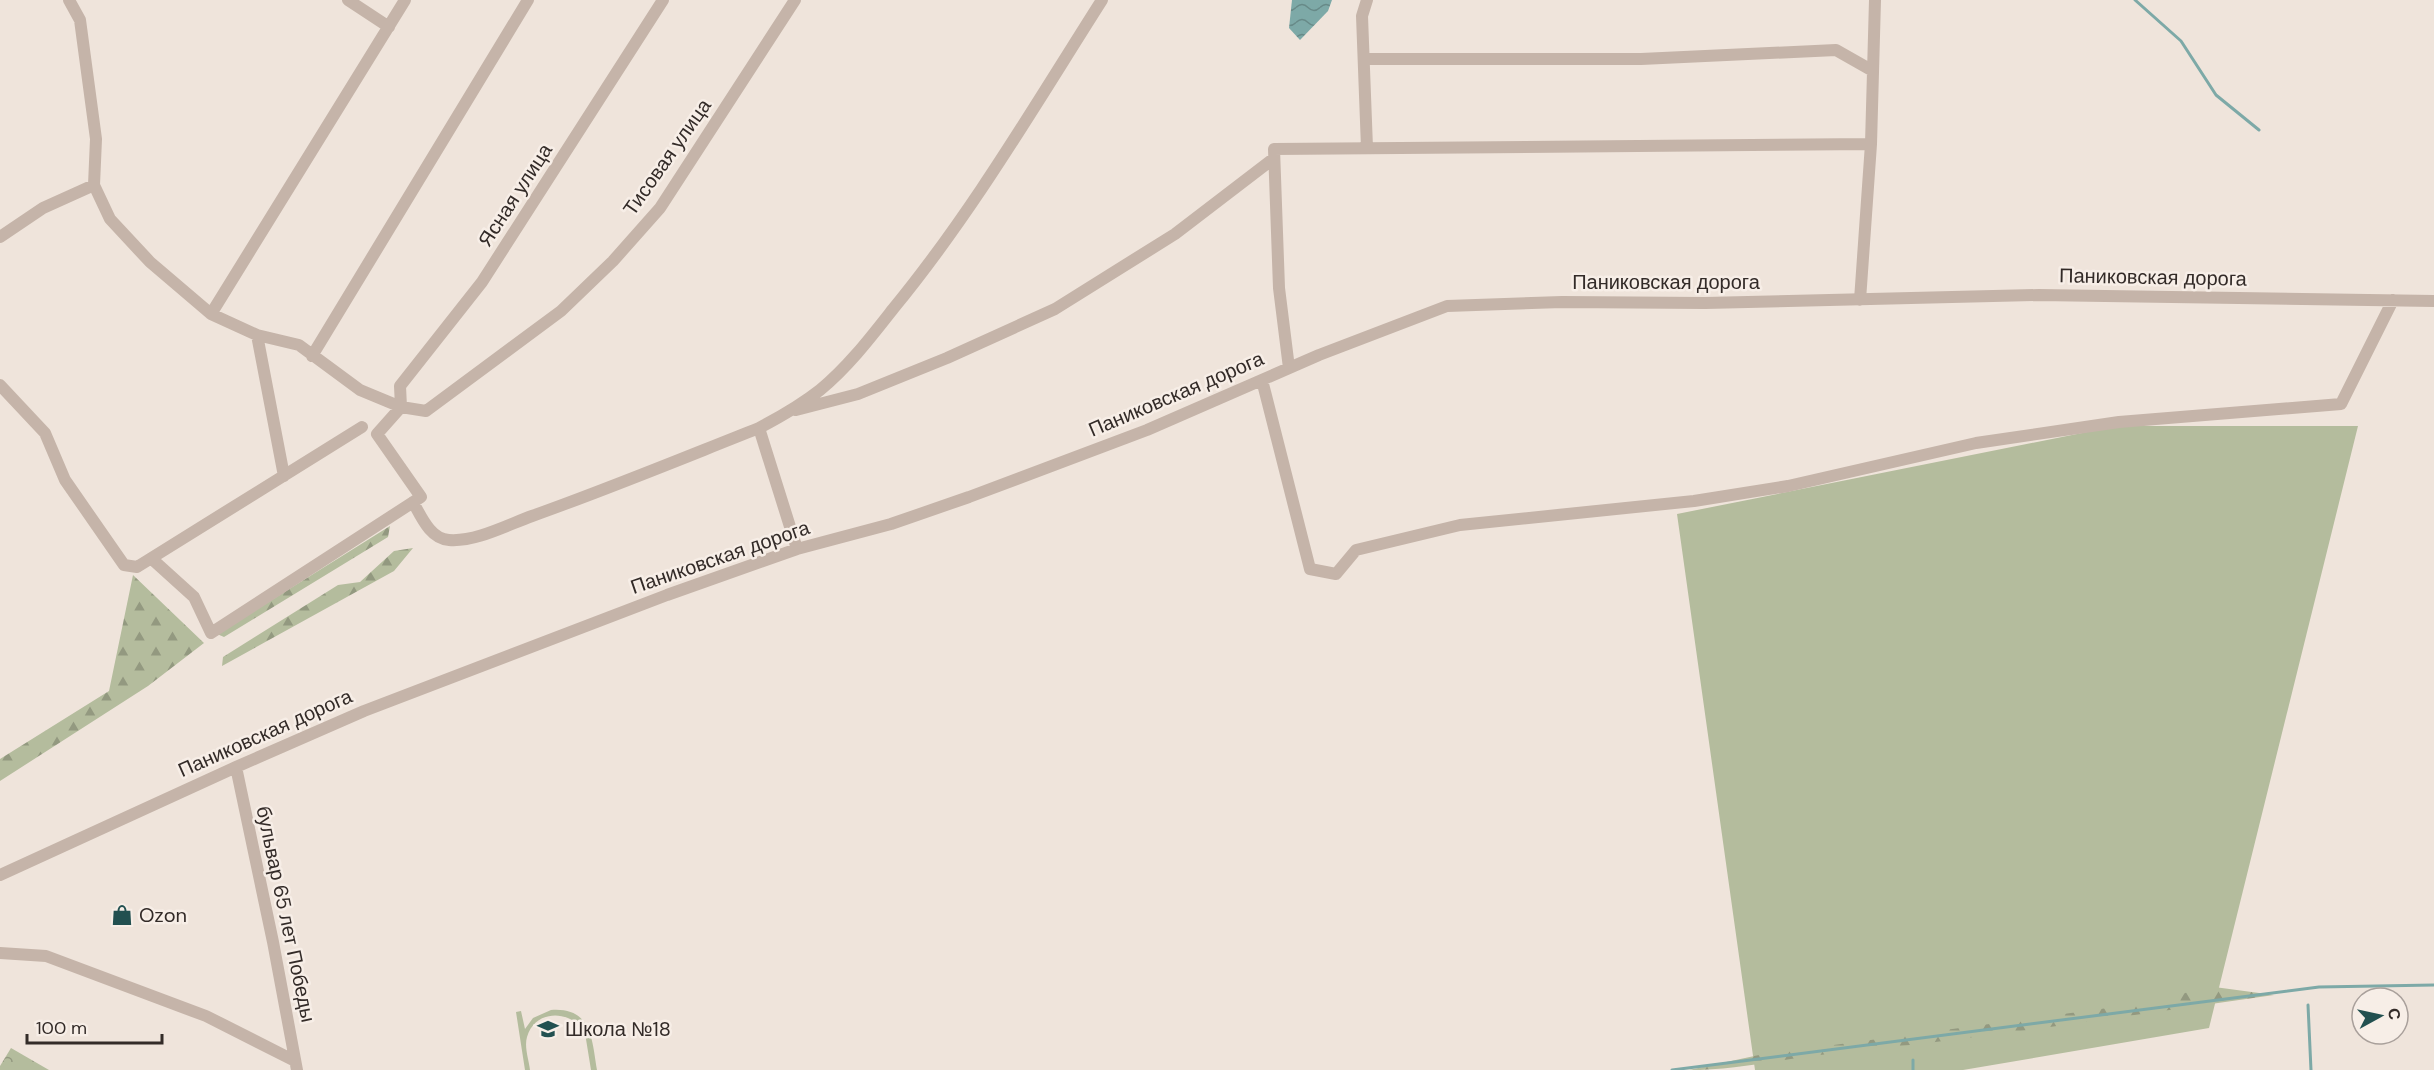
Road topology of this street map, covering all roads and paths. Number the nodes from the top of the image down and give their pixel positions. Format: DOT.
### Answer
graph roads {
  1 [pos="69,0"];
  2 [pos="348,0"];
  3 [pos="405,0"];
  4 [pos="528,0"];
  5 [pos="663,0"];
  6 [pos="795,0"];
  7 [pos="1102,0"];
  8 [pos="1367,0"];
  9 [pos="1875,0"];
  10 [pos="389,27"];
  11 [pos="1364,59"];
  12 [pos="1873,71"];
  13 [pos="1871,144"];
  14 [pos="1367,148"];
  15 [pos="1274,159"];
  16 [pos="94,185"];
  17 [pos="0,237"];
  18 [pos="1860,300"];
  19 [pos="2393,300"];
  20 [pos="2434,301"];
  21 [pos="211,314"];
  22 [pos="257,335"];
  23 [pos="312,356"];
  24 [pos="1288,368"];
  25 [pos="1262,380"];
  26 [pos="0,386"];
  27 [pos="401,407"];
  28 [pos="789,412"];
  29 [pos="362,427"];
  30 [pos="759,428"];
  31 [pos="284,476"];
  32 [pos="413,502"];
  33 [pos="797,549"];
  34 [pos="152,559"];
  35 [pos="236,767"];
  36 [pos="0,875"];
  37 [pos="0,953"];
  38 [pos="296,1065"];
  1 -- 16 [label="street"];
  2 -- 10 [label="street"];
  3 -- 10 [label="street"];
  4 -- 23 [label="street"];
  5 -- 27 [label="street, Ясная улица"];
  6 -- 27 [label="street, Тисовая улица"];
  7 -- 28 [label="street"];
  8 -- 11 [label="street"];
  9 -- 12 [label="street"];
  10 -- 21 [label="street"];
  11 -- 12 [label="street"];
  11 -- 14 [label="street"];
  12 -- 13 [label="street"];
  13 -- 14 [label="street"];
  13 -- 18 [label="street"];
  14 -- 15 [label="street"];
  15 -- 24 [label="street"];
  15 -- 28 [label="street"];
  16 -- 17 [label="street"];
  16 -- 21 [label="street"];
  18 -- 19 [label="street, Паниковская дорога"];
  18 -- 24 [label="street, Паниковская дорога"];
  19 -- 20 [label="street, Паниковская дорога"];
  19 -- 25 [label="street"];
  21 -- 22 [label="street"];
  22 -- 23 [label="street"];
  22 -- 31 [label="street"];
  23 -- 27 [label="street"];
  24 -- 25 [label="street, Паниковская дорога"];
  25 -- 33 [label="street, Паниковская дорога"];
  26 -- 34 [label="street"];
  27 -- 32 [label="street"];
  28 -- 30 [label="street"];
  29 -- 31 [label="street"];
  30 -- 32 [label="street"];
  30 -- 33 [label="street"];
  31 -- 34 [label="street"];
  32 -- 34 [label="street"];
  33 -- 35 [label="street, Паниковская дорога"];
  35 -- 36 [label="street, Паниковская дорога"];
  35 -- 38 [label="street, бульвар 65 лет Победы"];
  37 -- 38 [label="street"];
}
